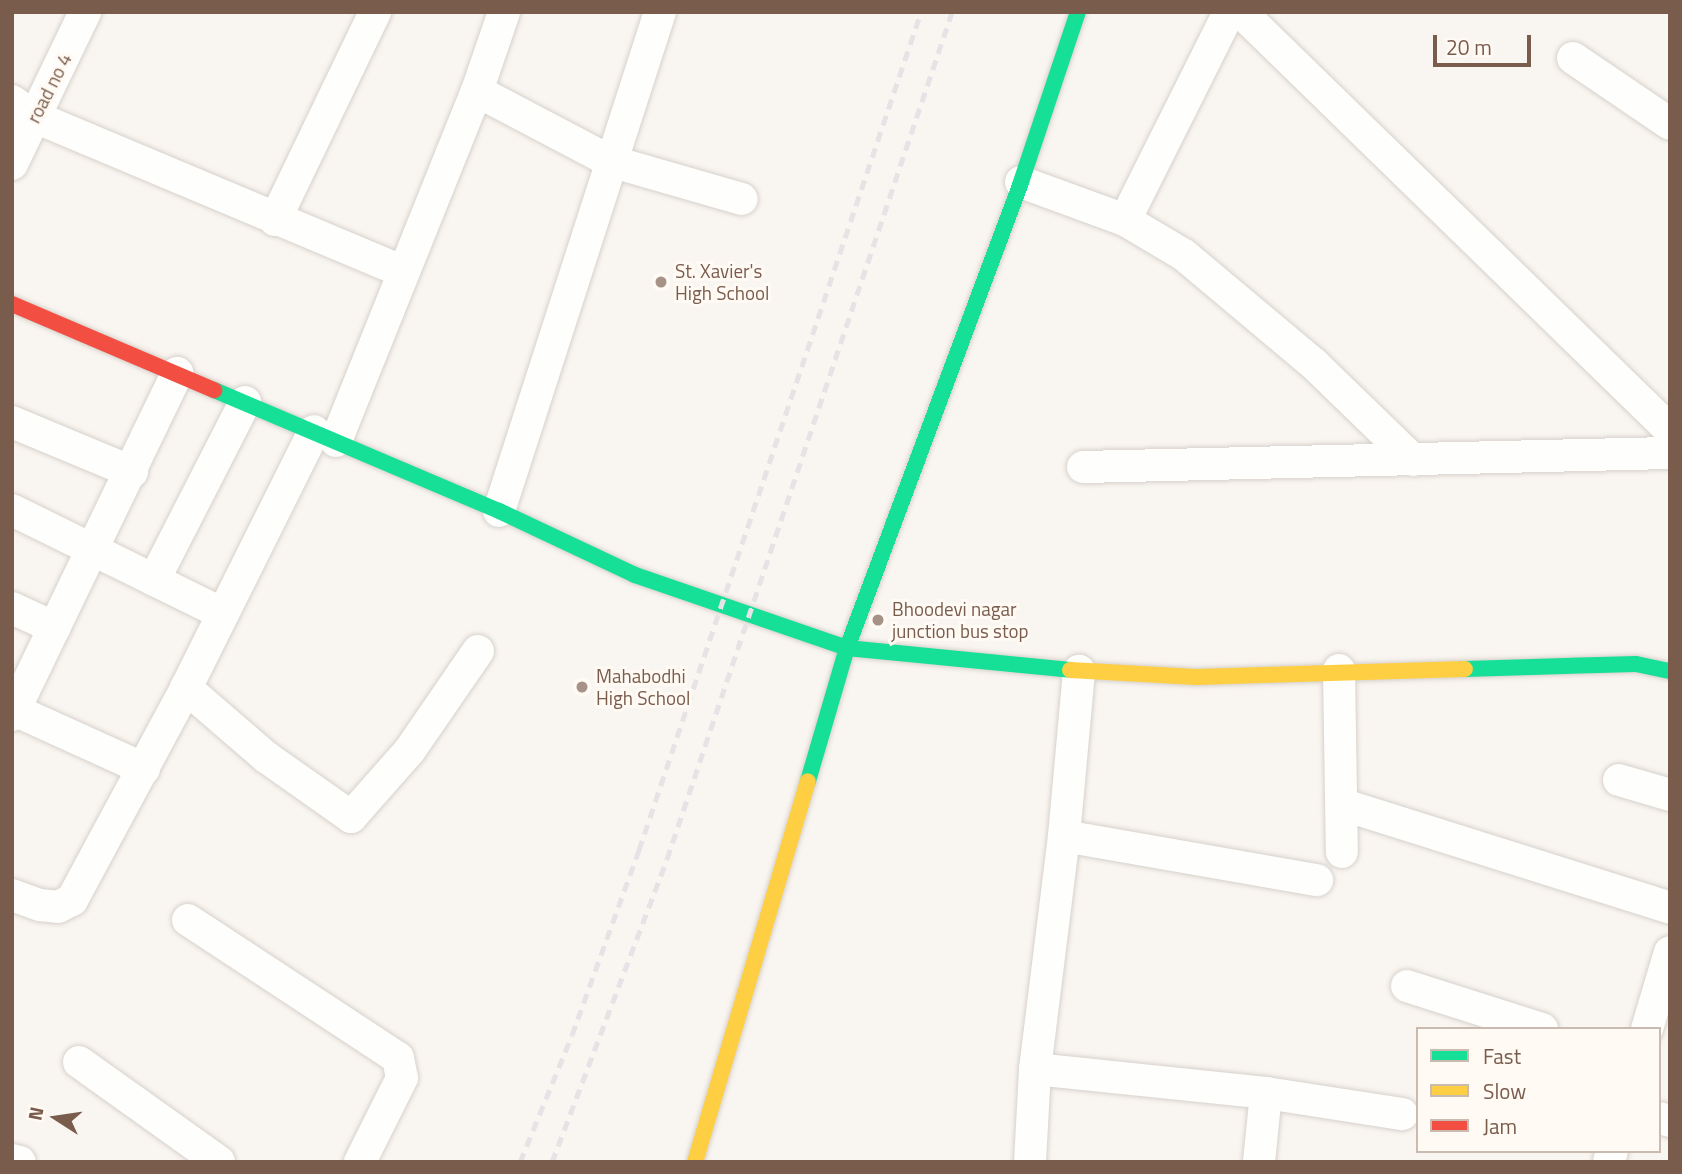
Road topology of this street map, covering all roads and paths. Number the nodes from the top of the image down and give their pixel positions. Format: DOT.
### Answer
graph roads {
  1 [pos="85,12"];
  2 [pos="375,12"];
  3 [pos="504,12"];
  4 [pos="660,12"];
  5 [pos="1078,12"];
  6 [pos="1228,12"];
  7 [pos="1241,12"];
  8 [pos="1573,58"];
  9 [pos="477,91"];
  10 [pos="23,109"];
  11 [pos="1670,124"];
  12 [pos="610,161"];
  13 [pos="12,164"];
  14 [pos="1021,182"];
  15 [pos="742,199"];
  16 [pos="275,220"];
  17 [pos="1125,220"];
  18 [pos="403,272"];
  19 [pos="12,304"];
  20 [pos="177,373"];
  21 [pos="245,402"];
  22 [pos="12,422"];
  23 [pos="1670,430"];
  24 [pos="325,436"];
  25 [pos="1670,453"];
  26 [pos="1413,460"];
  27 [pos="1083,467"];
  28 [pos="132,472"];
  29 [pos="12,510"];
  30 [pos="499,511"];
  31 [pos="95,550"];
  32 [pos="154,580"];
  33 [pos="12,608"];
  34 [pos="223,614"];
  35 [pos="55,628"];
  36 [pos="847,648"];
  37 [pos="478,651"];
  38 [pos="1339,670"];
  39 [pos="1079,671"];
  40 [pos="1670,671"];
  41 [pos="186,688"];
  42 [pos="13,711"];
  43 [pos="144,769"];
  44 [pos="1619,780"];
  45 [pos="1670,795"];
  46 [pos="1344,805"];
  47 [pos="1064,835"];
  48 [pos="1342,852"];
  49 [pos="1317,880"];
  50 [pos="12,895"];
  51 [pos="1670,908"];
  52 [pos="188,920"];
  53 [pos="1670,952"];
  54 [pos="1407,986"];
  55 [pos="1536,1027"];
  56 [pos="1648,1027"];
  57 [pos="79,1062"];
  58 [pos="1035,1069"];
  59 [pos="1266,1093"];
  60 [pos="1402,1114"];
  61 [pos="12,1160"];
  62 [pos="20,1162"];
  63 [pos="219,1162"];
  64 [pos="360,1162"];
  65 [pos="695,1162"];
  66 [pos="1030,1162"];
  67 [pos="1259,1162"];
  1 -- 10 [label="street, road no 4"];
  2 -- 16 [label="street"];
  3 -- 9 [label="street"];
  4 -- 12 [label="street"];
  5 -- 14 [label="street"];
  6 -- 17 [label="street"];
  7 -- 23 [label="street"];
  8 -- 11 [label="street"];
  9 -- 12 [label="street"];
  9 -- 18 [label="street"];
  10 -- 13 [label="street, road no 4"];
  10 -- 16 [label="street"];
  12 -- 15 [label="street"];
  12 -- 30 [label="street"];
  14 -- 17 [label="street"];
  14 -- 36 [label="street"];
  16 -- 18 [label="street"];
  17 -- 26 [label="street"];
  18 -- 24 [label="street"];
  19 -- 20 [label="street"];
  20 -- 21 [label="street"];
  20 -- 28 [label="street"];
  21 -- 24 [label="street"];
  21 -- 32 [label="street"];
  22 -- 28 [label="street"];
  24 -- 30 [label="street"];
  24 -- 34 [label="street"];
  25 -- 26 [label="street"];
  26 -- 27 [label="street"];
  28 -- 31 [label="street"];
  29 -- 31 [label="street"];
  30 -- 36 [label="street"];
  31 -- 32 [label="street"];
  31 -- 35 [label="street"];
  32 -- 34 [label="street"];
  33 -- 35 [label="street"];
  34 -- 41 [label="street"];
  35 -- 42 [label="street"];
  36 -- 39 [label="street"];
  36 -- 65 [label="street"];
  37 -- 41 [label="street"];
  38 -- 39 [label="street"];
  38 -- 40 [label="street"];
  38 -- 46 [label="street"];
  39 -- 47 [label="street"];
  41 -- 43 [label="street"];
  42 -- 43 [label="street"];
  43 -- 50 [label="street"];
  44 -- 45 [label="street"];
  46 -- 48 [label="street"];
  46 -- 51 [label="street"];
  47 -- 49 [label="street"];
  47 -- 58 [label="street"];
  52 -- 64 [label="street"];
  53 -- 56 [label="street"];
  54 -- 55 [label="street"];
  57 -- 63 [label="street"];
  58 -- 59 [label="street"];
  58 -- 66 [label="street"];
  59 -- 60 [label="street"];
  59 -- 67 [label="street"];
  61 -- 62 [label="street"];
}
